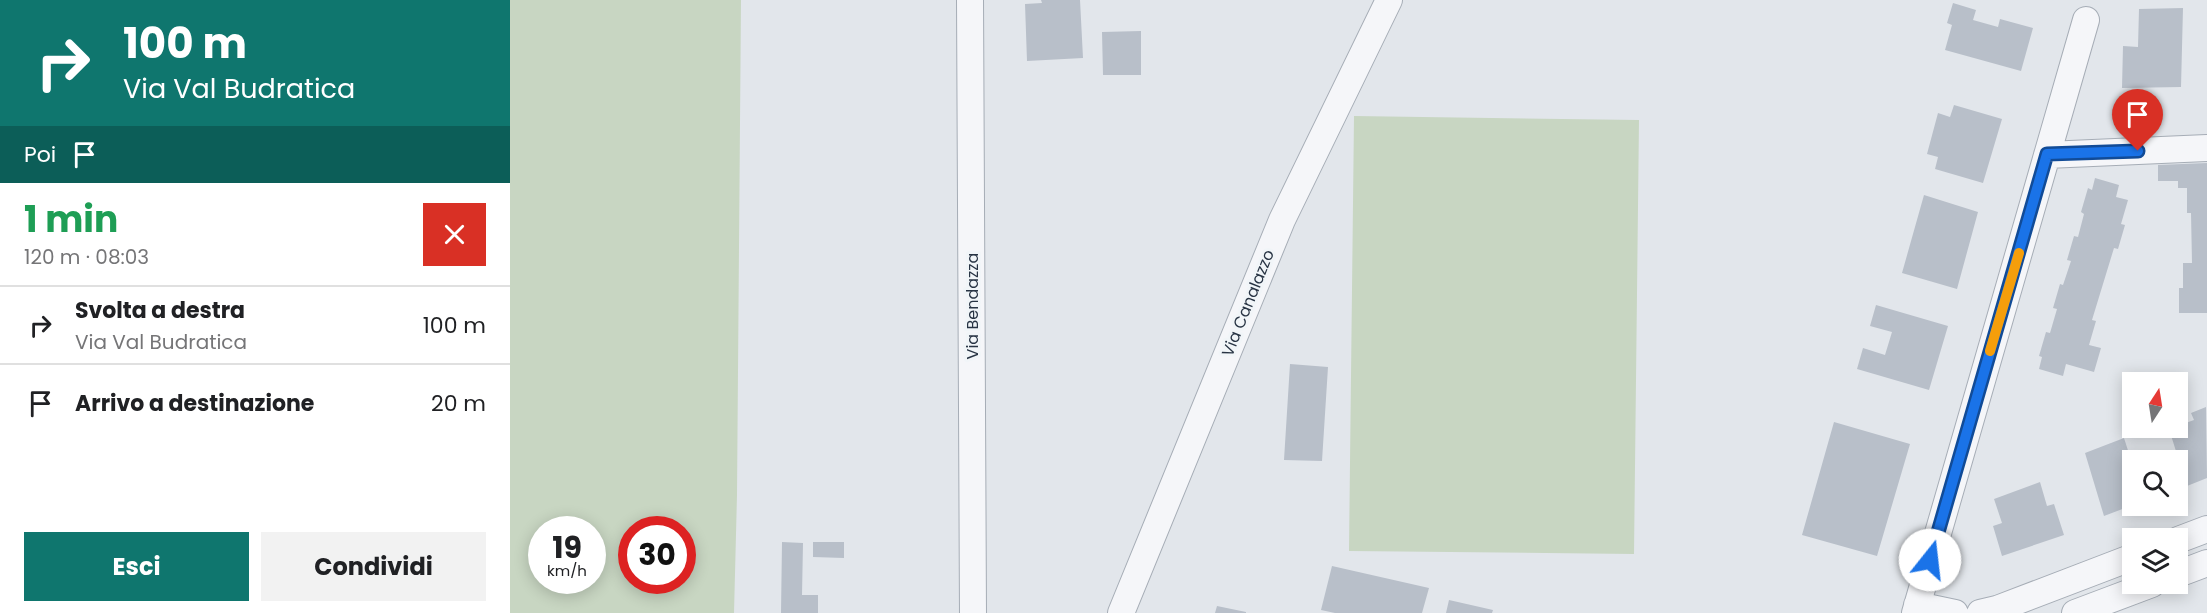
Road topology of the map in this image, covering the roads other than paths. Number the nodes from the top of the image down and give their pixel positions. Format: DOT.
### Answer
graph roads {
  1 [pos="970,0"];
  2 [pos="1389,0"];
  3 [pos="2086,20"];
  4 [pos="2207,148"];
  5 [pos="2047,154"];
  6 [pos="2207,529"];
  7 [pos="2188,536"];
  8 [pos="2122,561"];
  9 [pos="2207,562"];
  10 [pos="2188,570"];
  11 [pos="2125,594"];
  12 [pos="1916,609"];
  13 [pos="973,613"];
  14 [pos="1121,613"];
  15 [pos="1955,613"];
  16 [pos="1980,613"];
  17 [pos="2075,613"];
  1 -- 13 [label="street, Via Bendazza"];
  2 -- 14 [label="street, Via Canalazzo"];
  3 -- 5 [label="street"];
  4 -- 5 [label="street"];
  5 -- 12 [label="street"];
  6 -- 7 [label="street"];
  8 -- 16 [label="street"];
  9 -- 10 [label="street"];
  11 -- 17 [label="street"];
  12 -- 15 [label="street"];
}
